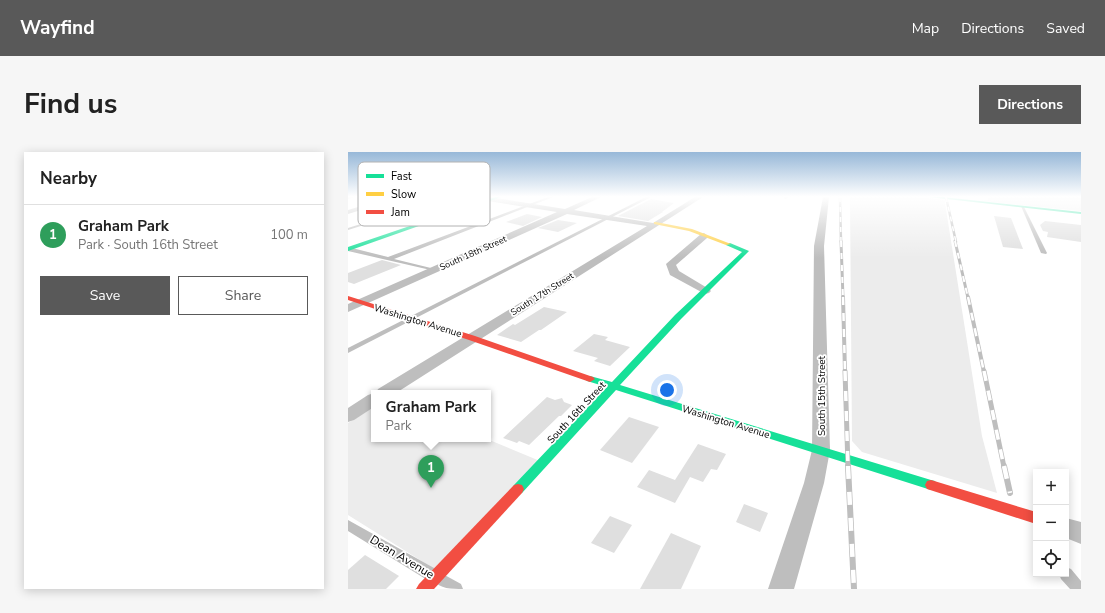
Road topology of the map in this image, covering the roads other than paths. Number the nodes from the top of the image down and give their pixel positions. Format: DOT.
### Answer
graph roads {
  1 [pos="554,217"];
  2 [pos="604,217"];
  3 [pos="665,217"];
  4 [pos="823,217"];
  5 [pos="1027,217"];
  6 [pos="608,218"];
  7 [pos="654,224"];
  8 [pos="358,226"];
  9 [pos="415,226"];
  10 [pos="475,226"];
  11 [pos="348,229"];
  12 [pos="704,236"];
  13 [pos="348,249"];
  14 [pos="1044,253"];
  15 [pos="388,259"];
  16 [pos="433,270"];
  17 [pos="705,291"];
  18 [pos="348,298"];
  19 [pos="360,302"];
  20 [pos="348,308"];
  21 [pos="413,319"];
  22 [pos="472,338"];
  23 [pos="348,352"];
  24 [pos="614,387"];
  25 [pos="389,390"];
  26 [pos="371,401"];
  27 [pos="348,416"];
  28 [pos="821,450"];
  29 [pos="1033,517"];
  30 [pos="348,525"];
  31 [pos="1069,529"];
  32 [pos="1081,533"];
  33 [pos="436,577"];
  34 [pos="1069,577"];
  35 [pos="424,589"];
  36 [pos="456,589"];
  37 [pos="781,589"];
  38 [pos="1079,589"];
  1 -- 16 [label="street, South 18th Street"];
  2 -- 6 [label="street"];
  3 -- 7 [label="street, South 17th Street"];
  4 -- 28 [label="street, South 15th Street"];
  5 -- 14 [label="lane"];
  6 -- 7 [label="street"];
  6 -- 21 [label="lane"];
  7 -- 12 [label="street"];
  7 -- 22 [label="street, South 17th Street"];
  8 -- 11 [label="lane"];
  9 -- 13 [label="street"];
  10 -- 15 [label="lane"];
  12 -- 17 [label="street"];
  12 -- 17 [label="street, South 16th Street"];
  13 -- 15 [label="lane"];
  15 -- 16 [label="lane"];
  16 -- 19 [label="street, South 18th Street"];
  17 -- 24 [label="street, South 16th Street"];
  18 -- 19 [label="street, Washington Avenue"];
  19 -- 20 [label="street, South 18th Street"];
  19 -- 21 [label="street, Washington Avenue"];
  21 -- 22 [label="street, Washington Avenue"];
  21 -- 23 [label="lane"];
  22 -- 24 [label="street, Washington Avenue"];
  22 -- 25 [label="street, South 17th Street"];
  24 -- 28 [label="street, Washington Avenue"];
  24 -- 33 [label="street, South 16th Street"];
  26 -- 27 [label="street"];
  28 -- 29 [label="street, Washington Avenue"];
  28 -- 37 [label="street, South 15th Street"];
  30 -- 33 [label="lane, Dean Avenue"];
  31 -- 32 [label="street"];
  33 -- 35 [label="street, South 16th Street"];
  33 -- 36 [label="lane, Dean Avenue"];
  34 -- 38 [label="lane"];
}
